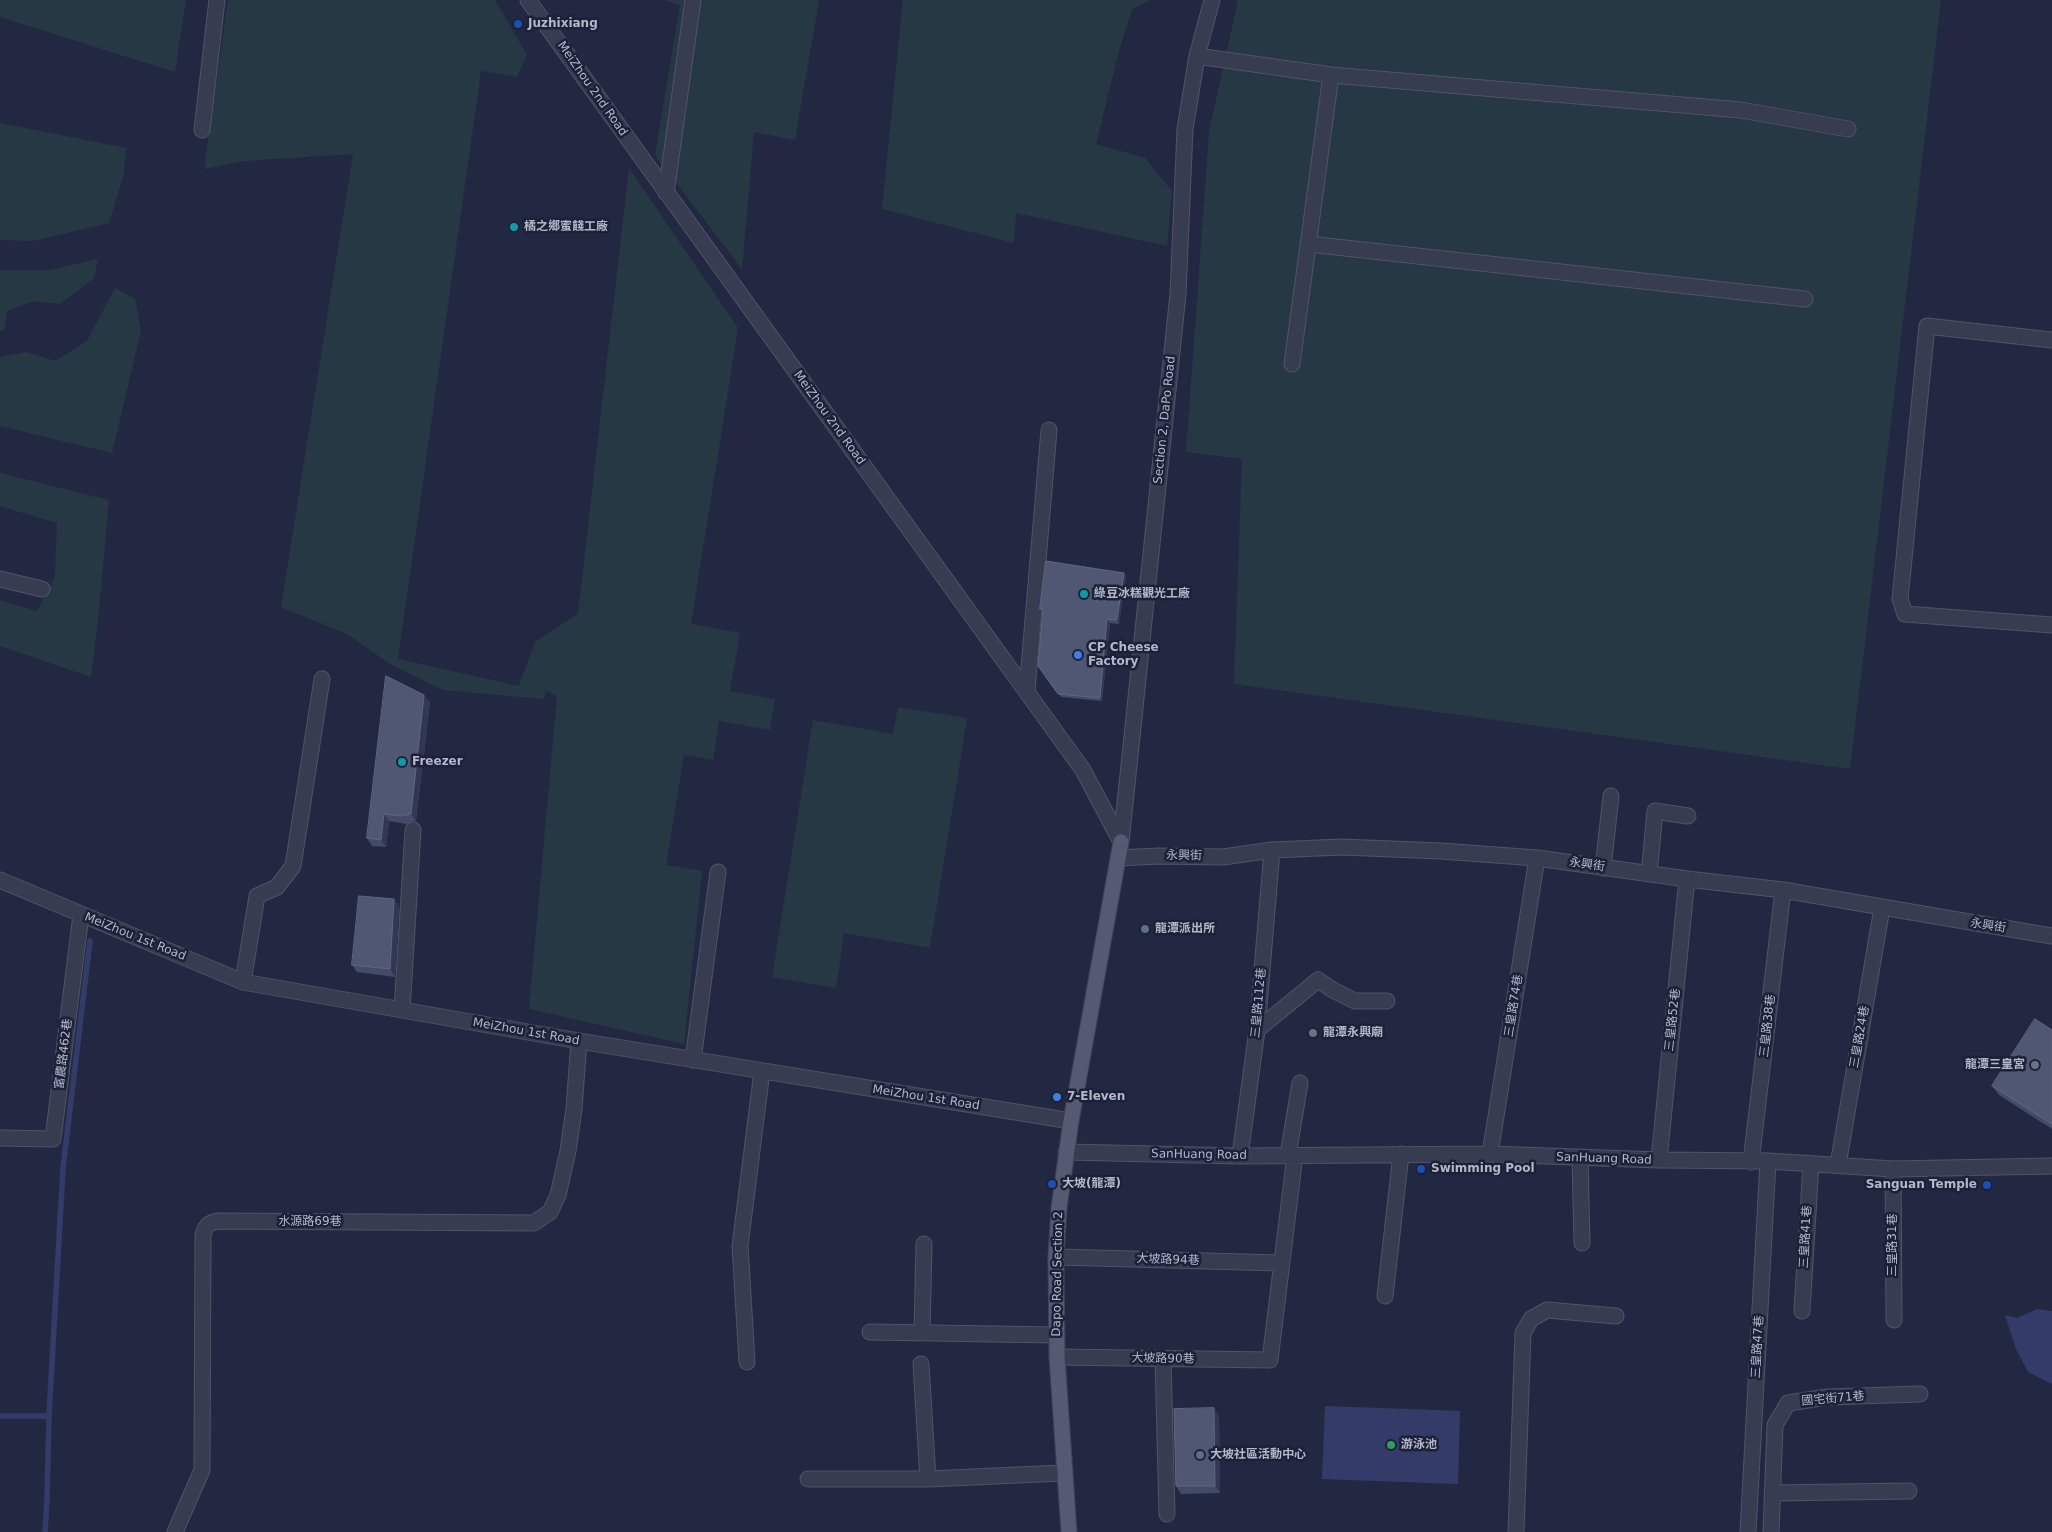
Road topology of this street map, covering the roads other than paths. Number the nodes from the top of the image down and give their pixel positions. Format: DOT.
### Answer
graph roads {
  1 [pos="217,0"];
  2 [pos="528,0"];
  3 [pos="693,0"];
  4 [pos="1212,0"];
  5 [pos="1197,56"];
  6 [pos="1331,75"];
  7 [pos="1848,129"];
  8 [pos="202,130"];
  9 [pos="666,193"];
  10 [pos="1309,244"];
  11 [pos="1805,299"];
  12 [pos="2052,340"];
  13 [pos="1292,364"];
  14 [pos="1049,430"];
  15 [pos="0,579"];
  16 [pos="42,589"];
  17 [pos="2052,625"];
  18 [pos="322,679"];
  19 [pos="1027,691"];
  20 [pos="1611,796"];
  21 [pos="1688,816"];
  22 [pos="413,830"];
  23 [pos="1121,842"];
  24 [pos="1272,850"];
  25 [pos="1119,858"];
  26 [pos="1537,858"];
  27 [pos="1603,868"];
  28 [pos="718,872"];
  29 [pos="1650,874"];
  30 [pos="1687,879"];
  31 [pos="0,880"];
  32 [pos="1783,890"];
  33 [pos="1882,908"];
  34 [pos="81,915"];
  35 [pos="2052,936"];
  36 [pos="243,982"];
  37 [pos="1387,1001"];
  38 [pos="402,1010"];
  39 [pos="1258,1030"];
  40 [pos="579,1041"];
  41 [pos="693,1060"];
  42 [pos="762,1071"];
  43 [pos="1300,1083"];
  44 [pos="1071,1121"];
  45 [pos="0,1138"];
  46 [pos="1066,1152"];
  47 [pos="1401,1154"];
  48 [pos="1490,1154"];
  49 [pos="1292,1155"];
  50 [pos="1240,1156"];
  51 [pos="1580,1158"];
  52 [pos="1659,1160"];
  53 [pos="1768,1161"];
  54 [pos="1751,1162"];
  55 [pos="1811,1164"];
  56 [pos="1838,1165"];
  57 [pos="2052,1166"];
  58 [pos="1893,1169"];
  59 [pos="924,1244"];
  60 [pos="1582,1244"];
  61 [pos="1056,1256"];
  62 [pos="1281,1262"];
  63 [pos="1385,1296"];
  64 [pos="1802,1311"];
  65 [pos="1616,1316"];
  66 [pos="1894,1320"];
  67 [pos="870,1332"];
  68 [pos="922,1333"];
  69 [pos="1057,1335"];
  70 [pos="1057,1357"];
  71 [pos="1163,1359"];
  72 [pos="747,1362"];
  73 [pos="921,1364"];
  74 [pos="1920,1394"];
  75 [pos="1063,1473"];
  76 [pos="808,1479"];
  77 [pos="928,1479"];
  78 [pos="1909,1491"];
  79 [pos="1772,1494"];
  80 [pos="1167,1514"];
  81 [pos="175,1532"];
  82 [pos="1069,1532"];
  83 [pos="1516,1532"];
  84 [pos="1748,1532"];
  85 [pos="1771,1532"];
  1 -- 8 [label="street"];
  2 -- 9 [label="street, MeiZhou 2nd Road"];
  3 -- 9 [label="street"];
  4 -- 5 [label="street, Section 2, DaPo Road"];
  5 -- 6 [label="street"];
  5 -- 23 [label="street, Section 2, DaPo Road"];
  6 -- 7 [label="street"];
  6 -- 10 [label="street"];
  9 -- 19 [label="street, MeiZhou 2nd Road"];
  10 -- 11 [label="street"];
  10 -- 13 [label="street"];
  12 -- 17 [label="street"];
  14 -- 19 [label="street"];
  15 -- 16 [label="street"];
  18 -- 36 [label="street"];
  19 -- 23 [label="street, MeiZhou 2nd Road"];
  20 -- 27 [label="street"];
  21 -- 29 [label="street"];
  22 -- 38 [label="street"];
  23 -- 25 [label="main road, Dapo Road Section 2"];
  24 -- 25 [label="street, 永興街"];
  24 -- 26 [label="street, 永興街"];
  24 -- 39 [label="street, 三皇路112巷"];
  25 -- 44 [label="main road, Dapo Road Section 2"];
  26 -- 27 [label="street, 永興街"];
  26 -- 48 [label="street, 三皇路74巷"];
  27 -- 29 [label="street, 永興街"];
  28 -- 41 [label="street"];
  29 -- 30 [label="street, 永興街"];
  30 -- 32 [label="street, 永興街"];
  30 -- 52 [label="street, 三皇路52巷"];
  31 -- 34 [label="street, MeiZhou 1st Road"];
  32 -- 33 [label="street, 永興街"];
  32 -- 54 [label="street, 三皇路38巷"];
  33 -- 35 [label="street, 永興街"];
  33 -- 56 [label="street, 三皇路24巷"];
  34 -- 36 [label="street, MeiZhou 1st Road"];
  34 -- 45 [label="street, 富農路462巷"];
  36 -- 38 [label="street, MeiZhou 1st Road"];
  37 -- 39 [label="street"];
  38 -- 40 [label="street, MeiZhou 1st Road"];
  39 -- 50 [label="street, 三皇路112巷"];
  40 -- 41 [label="street, MeiZhou 1st Road"];
  40 -- 81 [label="street, 水源路69巷"];
  41 -- 42 [label="street, MeiZhou 1st Road"];
  42 -- 44 [label="street, MeiZhou 1st Road"];
  42 -- 72 [label="street"];
  43 -- 49 [label="street"];
  44 -- 46 [label="main road, Dapo Road Section 2"];
  46 -- 50 [label="street, SanHuang Road"];
  46 -- 61 [label="main road, Dapo Road Section 2"];
  47 -- 48 [label="street, SanHuang Road"];
  47 -- 49 [label="street, SanHuang Road"];
  47 -- 63 [label="street"];
  48 -- 51 [label="street, SanHuang Road"];
  49 -- 50 [label="street, SanHuang Road"];
  49 -- 62 [label="street"];
  51 -- 52 [label="street, SanHuang Road"];
  51 -- 60 [label="street"];
  52 -- 54 [label="street, SanHuang Road"];
  53 -- 54 [label="street, SanHuang Road"];
  53 -- 55 [label="street, SanHuang Road"];
  53 -- 84 [label="street, 三皇路47巷"];
  55 -- 56 [label="street, SanHuang Road"];
  55 -- 64 [label="street, 三皇路41巷"];
  56 -- 58 [label="street, SanHuang Road"];
  57 -- 58 [label="street, SanHuang Road"];
  58 -- 66 [label="street, 三皇路31巷"];
  59 -- 68 [label="street"];
  61 -- 62 [label="street, 大坡路94巷"];
  61 -- 69 [label="main road, Dapo Road Section 2"];
  62 -- 71 [label="street, 大坡路90巷"];
  65 -- 83 [label="street"];
  67 -- 68 [label="street"];
  68 -- 69 [label="street"];
  69 -- 70 [label="main road, Dapo Road Section 2"];
  70 -- 71 [label="street, 大坡路90巷"];
  70 -- 75 [label="main road, Dapo Road Section 2"];
  71 -- 80 [label="street"];
  73 -- 77 [label="street"];
  74 -- 79 [label="street, 國宅街71巷"];
  75 -- 77 [label="street"];
  75 -- 82 [label="main road, Dapo Road Section 2"];
  76 -- 77 [label="street"];
  78 -- 79 [label="street"];
  79 -- 85 [label="street, 國宅街71巷"];
}
